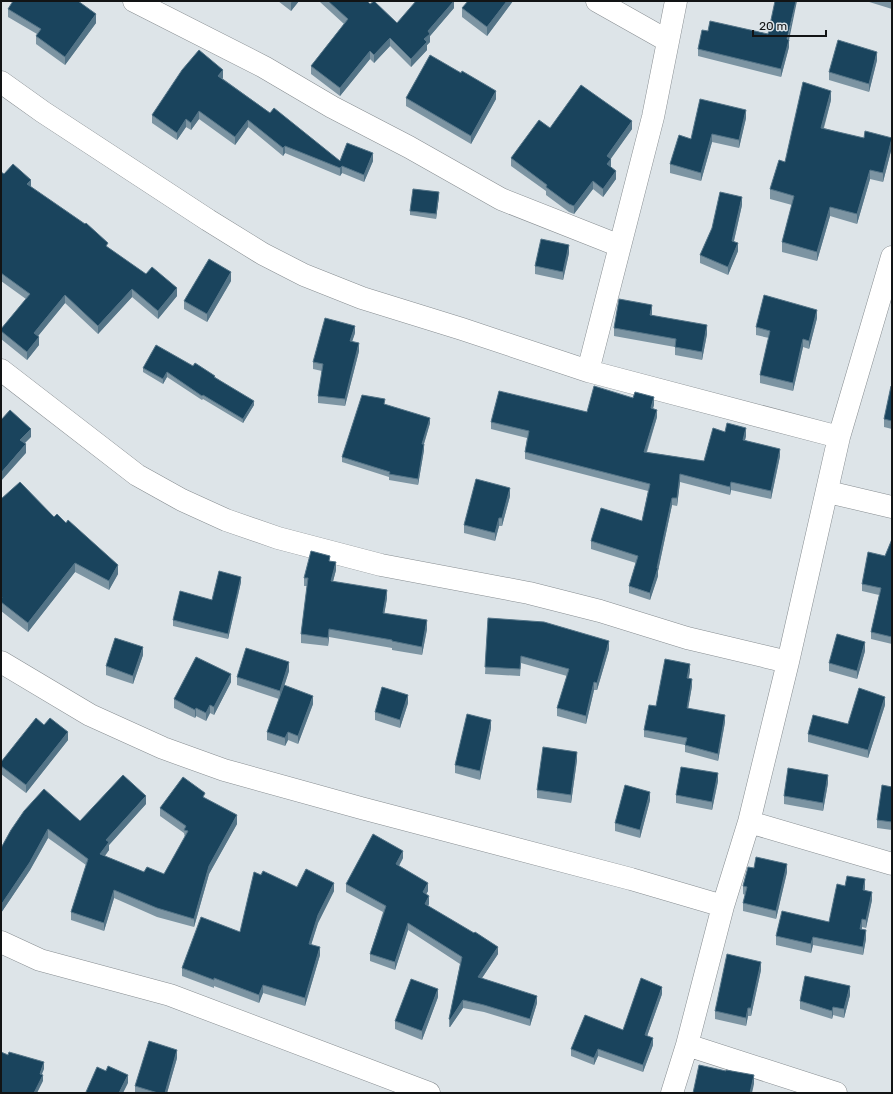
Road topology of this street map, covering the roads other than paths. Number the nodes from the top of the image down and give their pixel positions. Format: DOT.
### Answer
graph roads {
  1 [pos="134,1"];
  2 [pos="597,1"];
  3 [pos="676,1"];
  4 [pos="668,41"];
  5 [pos="1,82"];
  6 [pos="620,246"];
  7 [pos="892,259"];
  8 [pos="1,370"];
  9 [pos="588,371"];
  10 [pos="839,437"];
  11 [pos="828,492"];
  12 [pos="892,507"];
  13 [pos="1,662"];
  14 [pos="788,662"];
  15 [pos="749,822"];
  16 [pos="892,864"];
  17 [pos="723,906"];
  18 [pos="1,942"];
  19 [pos="687,1045"];
  20 [pos="429,1093"];
  21 [pos="672,1093"];
  22 [pos="836,1093"];
  1 -- 6 [label="street"];
  2 -- 4 [label="street"];
  3 -- 4 [label="street"];
  4 -- 6 [label="street"];
  5 -- 9 [label="street"];
  6 -- 9 [label="street"];
  7 -- 10 [label="street"];
  8 -- 14 [label="street"];
  9 -- 10 [label="street"];
  10 -- 11 [label="street"];
  11 -- 12 [label="street"];
  11 -- 14 [label="street"];
  13 -- 17 [label="street"];
  14 -- 15 [label="street"];
  15 -- 16 [label="street"];
  15 -- 17 [label="street"];
  17 -- 19 [label="street"];
  18 -- 20 [label="street"];
  19 -- 21 [label="street"];
  19 -- 22 [label="street"];
}
